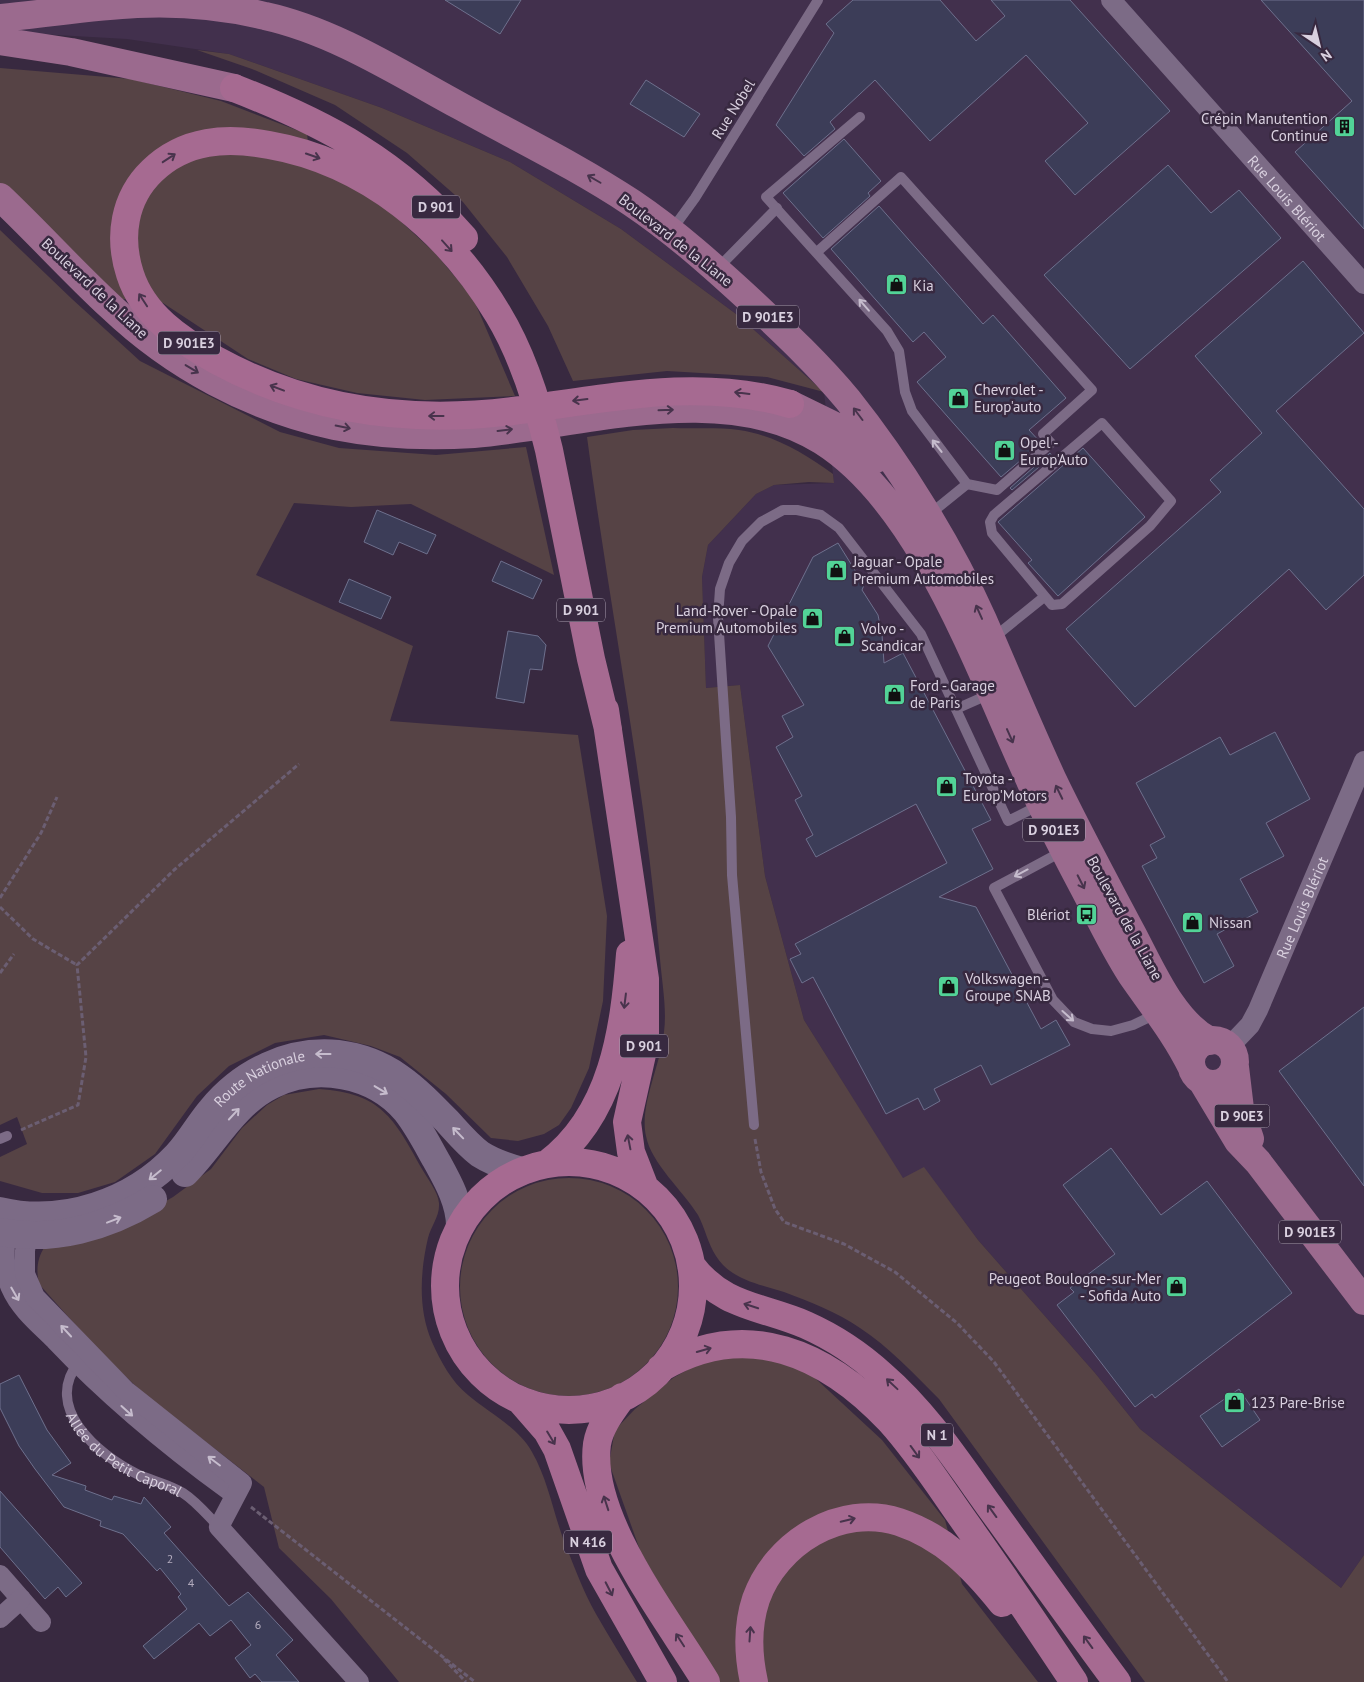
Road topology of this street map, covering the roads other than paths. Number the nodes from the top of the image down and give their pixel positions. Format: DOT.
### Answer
graph roads {
  1 [pos="818,0"];
  2 [pos="1111,0"];
  3 [pos="0,18"];
  4 [pos="0,41"];
  5 [pos="0,55"];
  6 [pos="159,71"];
  7 [pos="234,88"];
  8 [pos="860,117"];
  9 [pos="0,197"];
  10 [pos="777,208"];
  11 [pos="670,231"];
  12 [pos="817,252"];
  13 [pos="717,270"];
  14 [pos="1364,284"];
  15 [pos="526,351"];
  16 [pos="790,404"];
  17 [pos="967,484"];
  18 [pos="925,513"];
  19 [pos="1044,597"];
  20 [pos="991,640"];
  21 [pos="1003,694"];
  22 [pos="956,709"];
  23 [pos="1364,761"];
  24 [pos="1042,804"];
  25 [pos="1077,852"];
  26 [pos="632,900"];
  27 [pos="1160,1012"];
  28 [pos="1225,1052"];
  29 [pos="1197,1075"];
  30 [pos="754,1126"];
  31 [pos="1258,1162"];
  32 [pos="535,1168"];
  33 [pos="645,1188"];
  34 [pos="12,1223"];
  35 [pos="460,1226"];
  36 [pos="691,1266"];
  37 [pos="1364,1301"];
  38 [pos="82,1358"];
  39 [pos="660,1369"];
  40 [pos="622,1397"];
  41 [pos="520,1400"];
  42 [pos="219,1527"];
  43 [pos="0,1575"];
  44 [pos="21,1599"];
  45 [pos="0,1618"];
  46 [pos="41,1622"];
  47 [pos="359,1682"];
  48 [pos="663,1682"];
  49 [pos="706,1682"];
  50 [pos="754,1682"];
  51 [pos="1066,1682"];
  52 [pos="1074,1682"];
  53 [pos="1117,1682"];
  1 -- 11 [label="lane, Rue Nobel"];
  2 -- 14 [label="street, Rue Louis Blériot"];
  11 -- 3 [label="main road, Boulevard de la Liane / D 901E3, one-way"];
  4 -- 6 [label="main road, D 901"];
  5 -- 6 [label="main road, D 901"];
  6 -- 7 [label="main road, D 901"];
  7 -- 15 [label="highway, D 901"];
  8 -- 10 [label="lane"];
  9 -- 21 [label="main road, Boulevard de la Liane / D 901E3, one-way"];
  10 -- 12 [label="lane"];
  10 -- 13 [label="lane"];
  11 -- 13 [label="main road, Boulevard de la Liane / D 901E3"];
  17 -- 12 [label="lane, one-way"];
  12 -- 17 [label="lane"];
  18 -- 13 [label="main road, Boulevard de la Liane / D 901E3, one-way"];
  16 -- 15 [label="highway, D 901E3, one-way"];
  15 -- 26 [label="highway, D 901"];
  16 -- 18 [label="main road, D 901E3"];
  17 -- 18 [label="lane"];
  20 -- 18 [label="main road, Boulevard de la Liane / D 901E3, one-way"];
  19 -- 19 [label="lane"];
  19 -- 20 [label="lane"];
  20 -- 21 [label="main road, Boulevard de la Liane / D 901E3"];
  21 -- 22 [label="lane"];
  21 -- 24 [label="main road, Boulevard de la Liane / D 901E3, one-way"];
  25 -- 21 [label="main road, Boulevard de la Liane / D 901E3, one-way"];
  22 -- 24 [label="lane"];
  22 -- 30 [label="lane"];
  23 -- 28 [label="street, Rue Louis Blériot"];
  24 -- 25 [label="main road, Boulevard de la Liane / D 901E3"];
  25 -- 27 [label="main road, Boulevard de la Liane / D 901E3, one-way"];
  25 -- 27 [label="lane, one-way"];
  25 -- 28 [label="main road, Boulevard de la Liane / D 901E3"];
  26 -- 32 [label="highway, D 901, one-way"];
  33 -- 26 [label="highway, D 901, one-way"];
  27 -- 29 [label="main road, Boulevard de la Liane / D 901E3"];
  28 -- 29 [label="main road"];
  28 -- 29 [label="main road"];
  28 -- 31 [label="main road, Boulevard de la Liane / D 90E3"];
  29 -- 31 [label="main road, Boulevard de la Liane / D 901E3"];
  31 -- 37 [label="main road, Boulevard de la Liane / D 901E3"];
  32 -- 33 [label="highway"];
  32 -- 34 [label="main road, Route Nationale, one-way"];
  32 -- 35 [label="highway"];
  33 -- 36 [label="highway"];
  34 -- 35 [label="main road, Route Nationale, one-way"];
  34 -- 38 [label="street"];
  35 -- 41 [label="highway"];
  36 -- 39 [label="highway"];
  53 -- 36 [label="highway, N 1, one-way"];
  38 -- 42 [label="lane, Allée du Petit Caporal"];
  38 -- 42 [label="street"];
  39 -- 40 [label="highway"];
  39 -- 52 [label="highway, N 1, one-way"];
  40 -- 41 [label="highway"];
  49 -- 40 [label="highway, N 416, one-way"];
  41 -- 48 [label="highway, N 416, one-way"];
  42 -- 47 [label="street, Allée du Petit Caporal"];
  43 -- 44 [label="street"];
  44 -- 45 [label="street"];
  44 -- 46 [label="street"];
  50 -- 51 [label="highway, one-way"];
}
